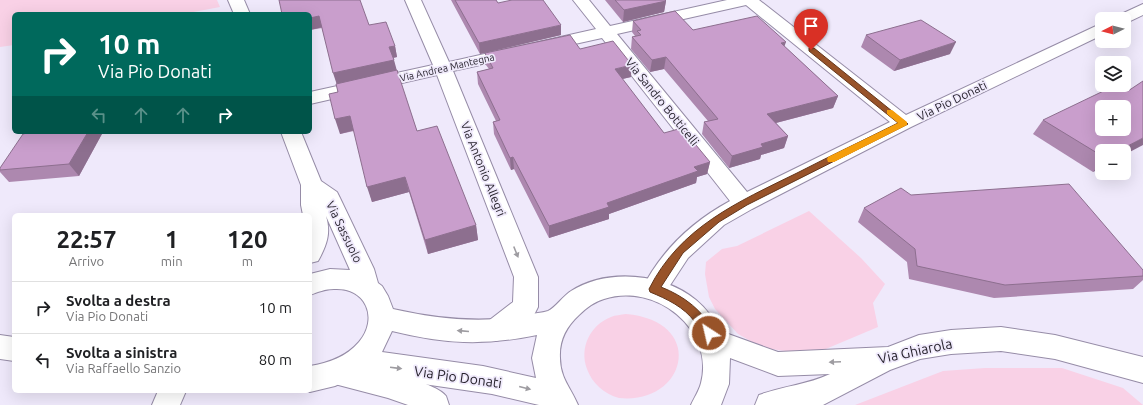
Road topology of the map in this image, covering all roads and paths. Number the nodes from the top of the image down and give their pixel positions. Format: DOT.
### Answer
graph roads {
  1 [pos="236,0"];
  2 [pos="413,0"];
  3 [pos="581,0"];
  4 [pos="749,0"];
  5 [pos="241,12"];
  6 [pos="1141,12"];
  7 [pos="1131,16"];
  8 [pos="605,32"];
  9 [pos="1095,32"];
  10 [pos="443,68"];
  11 [pos="312,98"];
  12 [pos="904,124"];
  13 [pos="292,134"];
  14 [pos="312,185"];
  15 [pos="744,203"];
  16 [pos="312,249"];
  17 [pos="312,283"];
  18 [pos="366,286"];
  19 [pos="654,289"];
  20 [pos="382,317"];
  21 [pos="557,320"];
  22 [pos="496,330"];
  23 [pos="712,340"];
  24 [pos="0,347"];
  25 [pos="12,349"];
  26 [pos="888,359"];
  27 [pos="347,366"];
  28 [pos="1143,370"];
  29 [pos="312,379"];
  30 [pos="171,393"];
  31 [pos="561,401"];
  32 [pos="166,405"];
  33 [pos="435,405"];
  34 [pos="705,405"];
  35 [pos="769,405"];
  1 -- 5 [label="street"];
  2 -- 10 [label="street, Via Antonio Allegri"];
  3 -- 8 [label="street, Via Sandro Botticelli"];
  4 -- 8 [label="street, Via Andrea Mantegna"];
  4 -- 12 [label="street"];
  6 -- 7 [label="street"];
  8 -- 10 [label="street, Via Andrea Mantegna"];
  8 -- 15 [label="street, Via Sandro Botticelli"];
  9 -- 12 [label="street, Via Pio Donati"];
  10 -- 11 [label="street, Via Andrea Mantegna"];
  10 -- 22 [label="street, Via Antonio Allegri, one-way"];
  12 -- 15 [label="street, Via Pio Donati"];
  13 -- 14 [label="street, Via Sassuolo"];
  14 -- 16 [label="street, Via Sassuolo"];
  14 -- 18 [label="street, Via Sassuolo"];
  15 -- 19 [label="street, Via Pio Donati"];
  17 -- 18 [label="street"];
  18 -- 20 [label="street"];
  19 -- 21 [label="street, Via Pio Donati"];
  19 -- 23 [label="street, Via Pio Donati"];
  22 -- 20 [label="street, one-way"];
  20 -- 27 [label="street"];
  21 -- 22 [label="street"];
  21 -- 31 [label="street, Via Pio Donati"];
  26 -- 23 [label="street, Via Ghiarola, one-way"];
  23 -- 34 [label="street, Via Pio Donati"];
  24 -- 25 [label="street"];
  26 -- 28 [label="street, Via Ghiarola"];
  26 -- 35 [label="street"];
  27 -- 29 [label="street, Via Pio Donati"];
  27 -- 31 [label="street, Via Pio Donati, one-way"];
  27 -- 33 [label="street"];
  30 -- 32 [label="street"];
}
